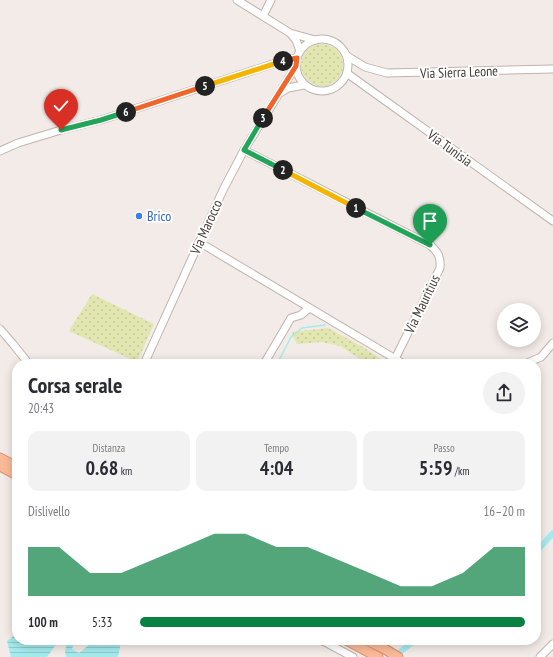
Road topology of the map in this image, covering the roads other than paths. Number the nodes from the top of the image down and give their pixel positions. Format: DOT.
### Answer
graph roads {
  1 [pos="237,0"];
  2 [pos="271,0"];
  3 [pos="263,16"];
  4 [pos="290,33"];
  5 [pos="315,40"];
  6 [pos="300,50"];
  7 [pos="347,56"];
  8 [pos="297,58"];
  9 [pos="296,66"];
  10 [pos="365,67"];
  11 [pos="553,69"];
  12 [pos="348,72"];
  13 [pos="304,85"];
  14 [pos="278,94"];
  15 [pos="0,150"];
  16 [pos="244,150"];
  17 [pos="553,222"];
  18 [pos="199,242"];
  19 [pos="310,308"];
  20 [pos="0,329"];
  21 [pos="553,343"];
  22 [pos="25,359"];
  23 [pos="146,359"];
  24 [pos="267,359"];
  25 [pos="395,359"];
  26 [pos="536,359"];
  27 [pos="0,458"];
  28 [pos="12,464"];
  29 [pos="0,466"];
  30 [pos="12,472"];
  31 [pos="553,644"];
  32 [pos="329,645"];
  33 [pos="356,645"];
  34 [pos="377,645"];
  35 [pos="377,656"];
  36 [pos="352,657"];
  37 [pos="398,657"];
  38 [pos="540,657"];
  1 -- 3 [label="street"];
  2 -- 3 [label="street"];
  3 -- 4 [label="street"];
  4 -- 5 [label="street"];
  4 -- 6 [label="street"];
  5 -- 6 [label="street"];
  5 -- 7 [label="street"];
  6 -- 8 [label="street"];
  7 -- 10 [label="street, Via Sierra Leone"];
  7 -- 12 [label="street"];
  8 -- 9 [label="street"];
  8 -- 15 [label="street"];
  9 -- 13 [label="street"];
  9 -- 14 [label="street, Via Marocco"];
  10 -- 11 [label="street, Via Sierra Leone"];
  10 -- 12 [label="street, Via Sierra Leone"];
  12 -- 13 [label="street"];
  12 -- 17 [label="street, Via Tunisia"];
  13 -- 14 [label="street"];
  14 -- 16 [label="street, Via Marocco"];
  16 -- 18 [label="street, Via Marocco"];
  16 -- 25 [label="street, Via Mauritius"];
  18 -- 19 [label="street"];
  18 -- 23 [label="street, Via Marocco"];
  19 -- 24 [label="street"];
  19 -- 25 [label="street"];
  20 -- 22 [label="street"];
  21 -- 26 [label="street"];
  27 -- 28 [label="main road"];
  29 -- 30 [label="main road"];
  31 -- 38 [label="street"];
  32 -- 36 [label="street"];
  33 -- 35 [label="main road"];
  34 -- 37 [label="main road"];
}
